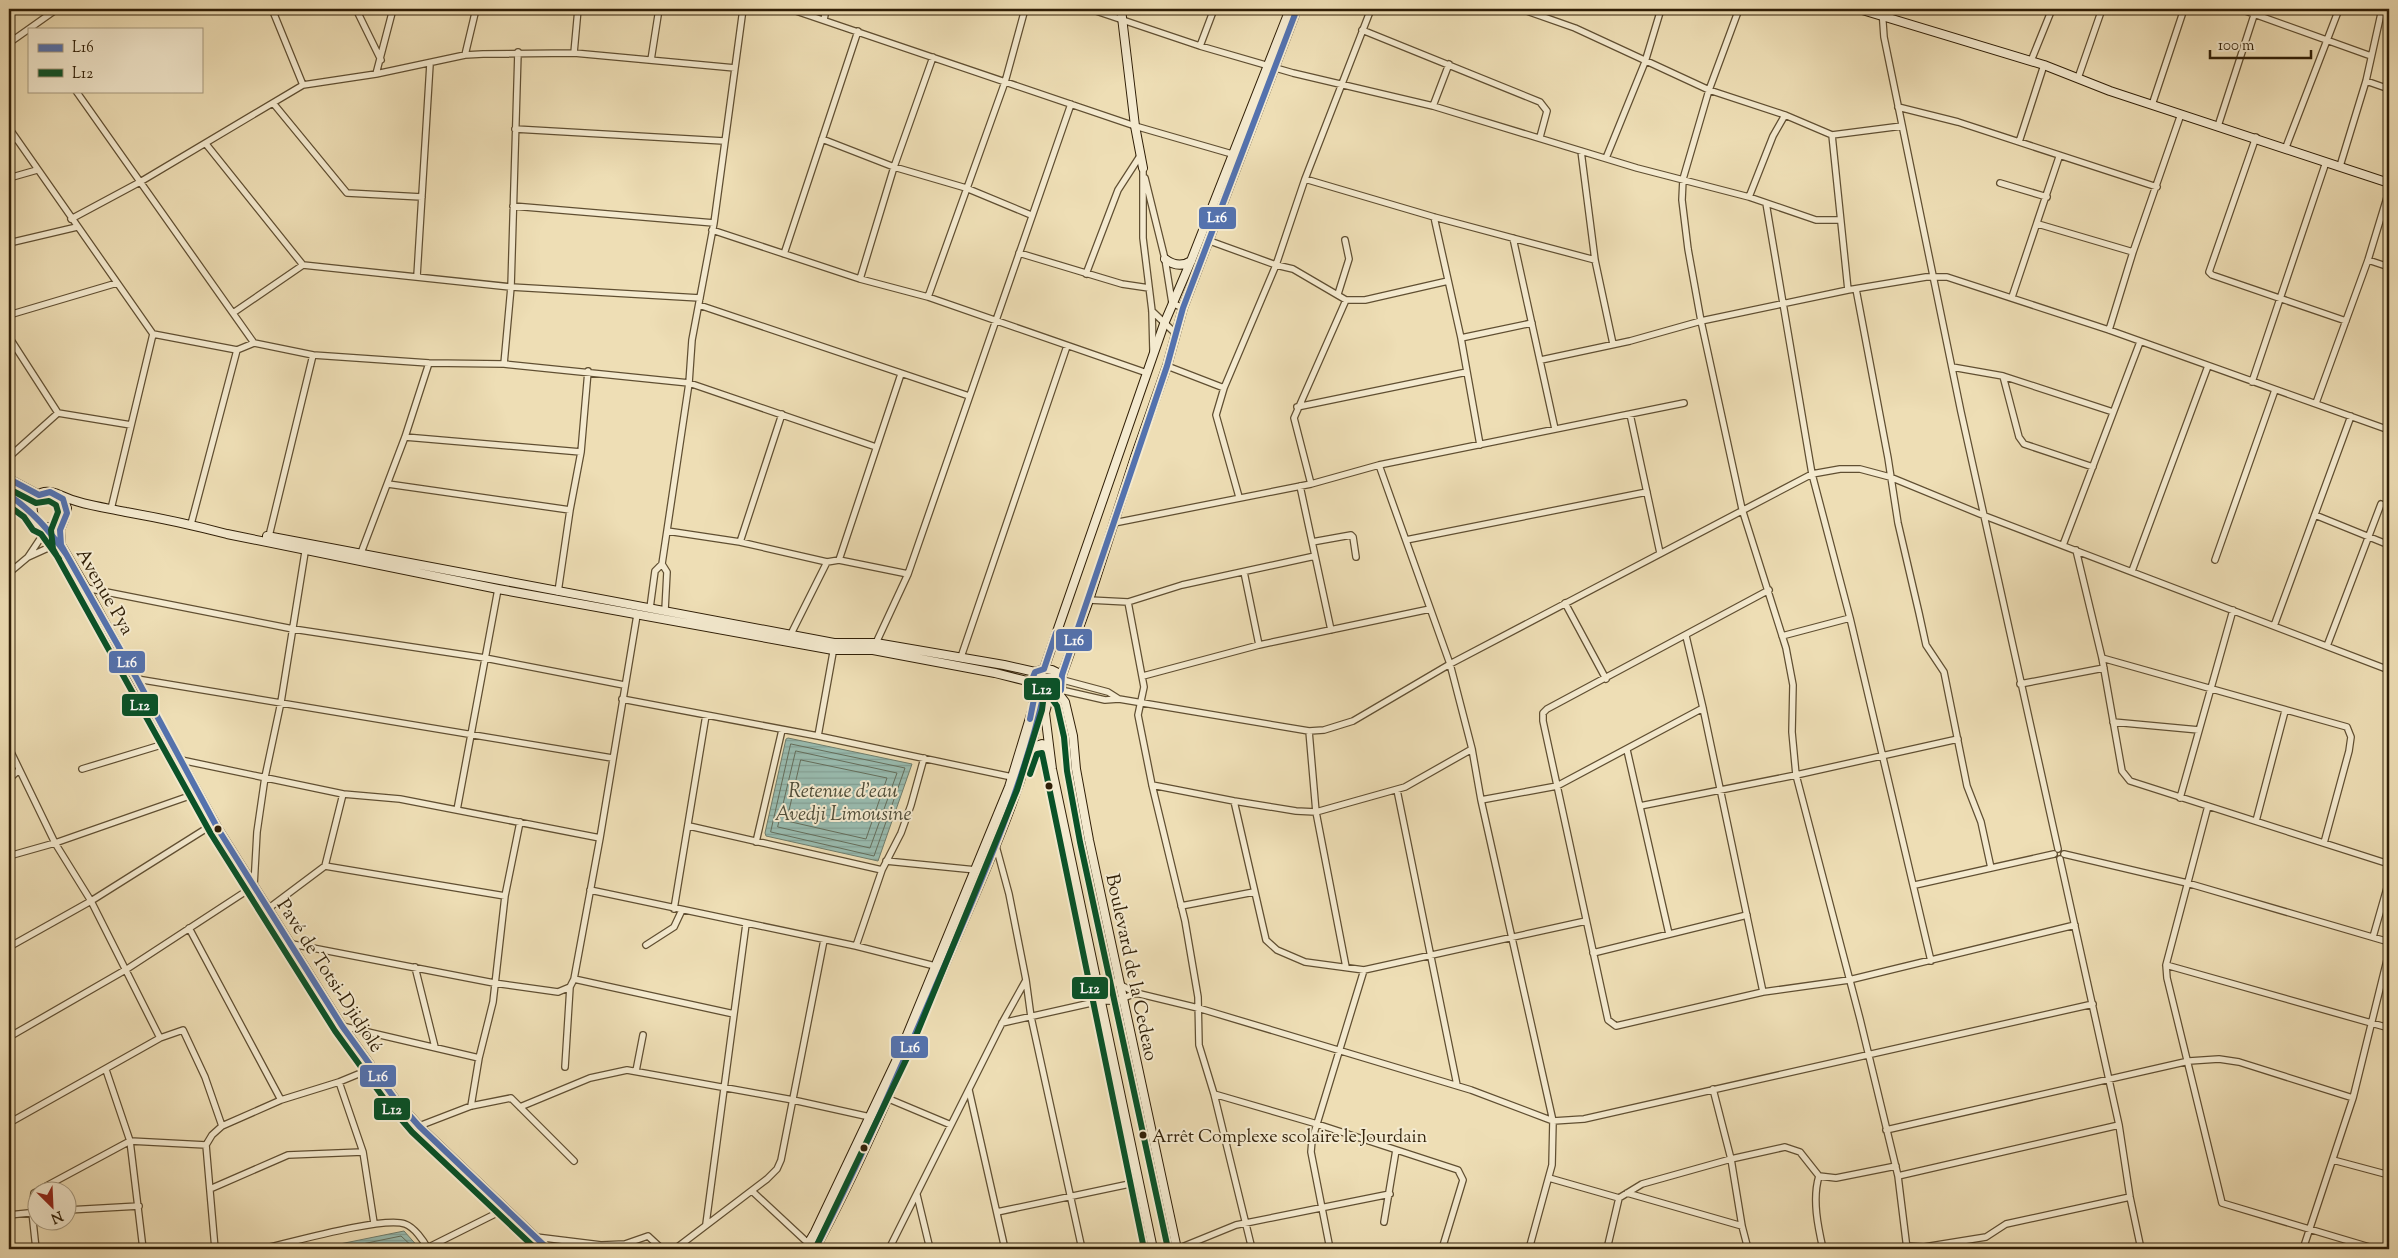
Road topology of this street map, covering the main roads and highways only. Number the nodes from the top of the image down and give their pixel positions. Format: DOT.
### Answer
graph roads {
  1 [pos="1121,9"];
  2 [pos="1290,9"];
  3 [pos="1297,9"];
  4 [pos="1858,9"];
  5 [pos="1882,13"];
  6 [pos="1272,66"];
  7 [pos="1143,168"];
  8 [pos="2389,183"];
  9 [pos="1165,259"];
  10 [pos="1191,261"];
  11 [pos="9,479"];
  12 [pos="9,495"];
  13 [pos="39,495"];
  14 [pos="60,495"];
  15 [pos="83,504"];
  16 [pos="67,508"];
  17 [pos="31,511"];
  18 [pos="64,520"];
  19 [pos="45,527"];
  20 [pos="207,529"];
  21 [pos="60,544"];
  22 [pos="306,545"];
  23 [pos="834,647"];
  24 [pos="1044,669"];
  25 [pos="1035,672"];
  26 [pos="1062,678"];
  27 [pos="138,679"];
  28 [pos="1031,682"];
  29 [pos="1060,691"];
  30 [pos="1035,694"];
  31 [pos="1046,698"];
  32 [pos="1030,748"];
  33 [pos="1049,748"];
  34 [pos="809,1248"];
  35 [pos="548,1249"];
  36 [pos="1152,1249"];
  37 [pos="1177,1249"];
  1 -- 7 [label="main road"];
  2 -- 6 [label="main road"];
  3 -- 6 [label="main road"];
  4 -- 5 [label="main road"];
  5 -- 8 [label="main road"];
  6 -- 10 [label="main road"];
  6 -- 26 [label="main road"];
  9 -- 10 [label="main road"];
  10 -- 24 [label="main road"];
  11 -- 13 [label="main road"];
  12 -- 17 [label="main road"];
  13 -- 14 [label="main road"];
  13 -- 17 [label="main road"];
  14 -- 15 [label="main road"];
  14 -- 16 [label="main road"];
  15 -- 16 [label="main road"];
  15 -- 20 [label="main road"];
  16 -- 18 [label="main road"];
  17 -- 19 [label="main road"];
  18 -- 19 [label="main road"];
  18 -- 21 [label="main road"];
  19 -- 21 [label="main road, Avenue Pya"];
  20 -- 22 [label="main road"];
  20 -- 22 [label="main road"];
  21 -- 27 [label="main road, Avenue Pya"];
  22 -- 23 [label="main road"];
  22 -- 23 [label="main road"];
  23 -- 25 [label="main road"];
  23 -- 28 [label="main road"];
  24 -- 25 [label="main road"];
  24 -- 26 [label="main road"];
  25 -- 28 [label="main road"];
  26 -- 29 [label="main road"];
  27 -- 35 [label="main road, Pavé de Totsi-Djidjolé"];
  28 -- 30 [label="main road"];
  29 -- 31 [label="main road"];
  29 -- 37 [label="main road, Boulevard de la Cedeao"];
  30 -- 31 [label="main road"];
  30 -- 34 [label="main road"];
  31 -- 32 [label="main road"];
  31 -- 33 [label="main road, Boulevard de la Cedeao"];
  32 -- 33 [label="main road"];
  32 -- 34 [label="main road"];
  33 -- 36 [label="main road, Boulevard de la Cedeao"];
}
